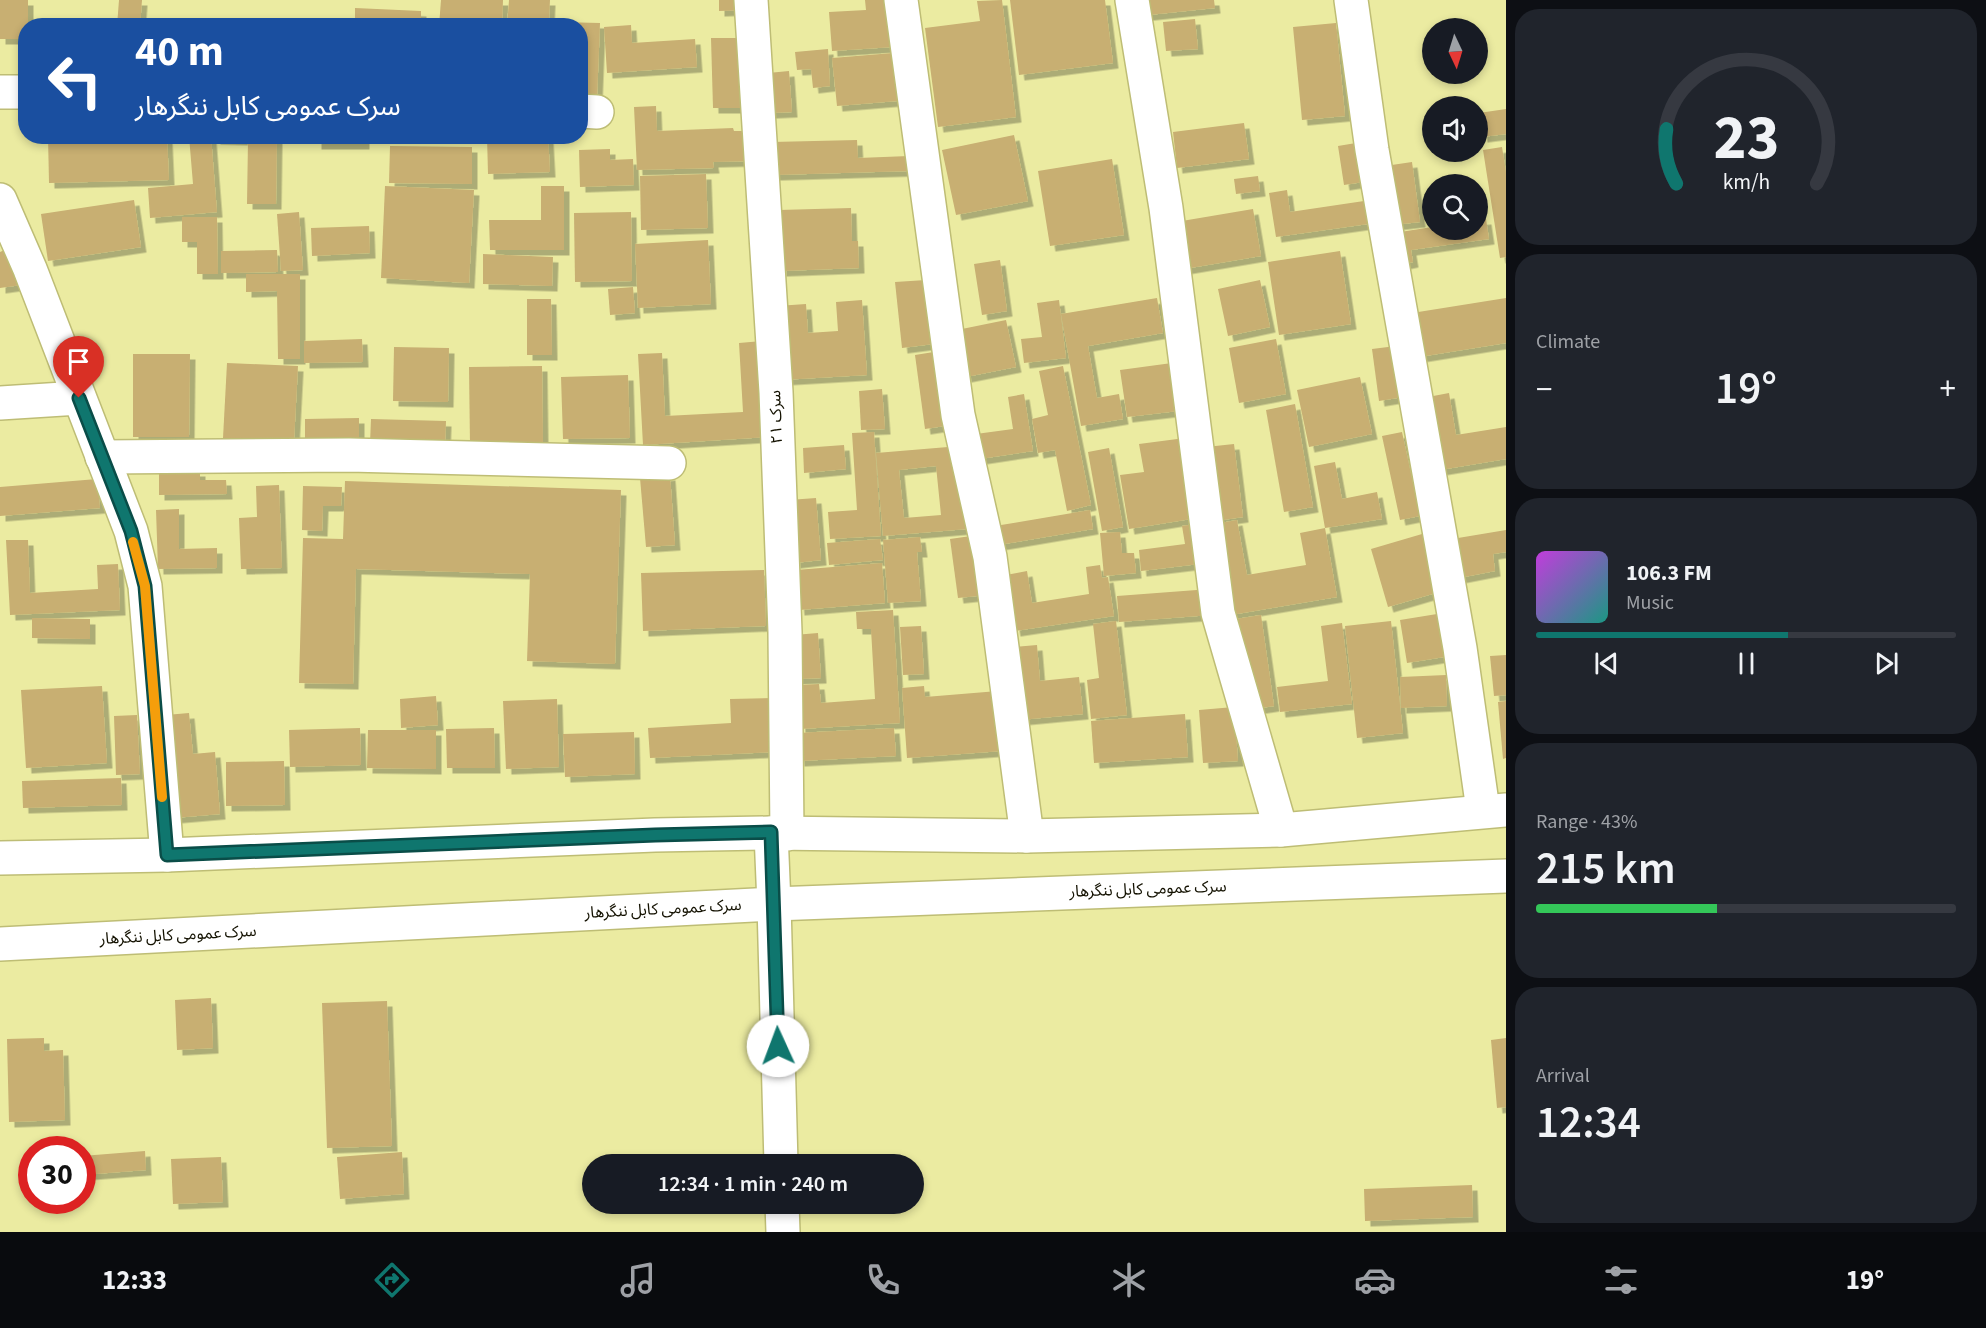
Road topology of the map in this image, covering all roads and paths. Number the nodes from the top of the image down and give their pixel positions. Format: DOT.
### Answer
graph roads {
  1 [pos="751,0"];
  2 [pos="901,0"];
  3 [pos="1132,0"];
  4 [pos="1351,0"];
  5 [pos="0,92"];
  6 [pos="18,92"];
  7 [pos="0,200"];
  8 [pos="79,398"];
  9 [pos="0,403"];
  10 [pos="102,457"];
  11 [pos="669,463"];
  12 [pos="1494,810"];
  13 [pos="1281,830"];
  14 [pos="779,833"];
  15 [pos="1027,836"];
  16 [pos="167,855"];
  17 [pos="0,858"];
  18 [pos="1506,876"];
  19 [pos="774,904"];
  20 [pos="0,944"];
  21 [pos="781,1154"];
  22 [pos="782,1214"];
  23 [pos="783,1232"];
  1 -- 14 [label="main road, سرک ۲۱"];
  2 -- 15 [label="main road"];
  3 -- 13 [label="main road"];
  4 -- 12 [label="main road"];
  5 -- 6 [label="main road"];
  7 -- 8 [label="main road"];
  8 -- 9 [label="main road"];
  8 -- 10 [label="main road"];
  10 -- 11 [label="main road"];
  10 -- 16 [label="main road"];
  12 -- 13 [label="main road"];
  13 -- 15 [label="main road"];
  14 -- 15 [label="main road"];
  14 -- 16 [label="main road"];
  14 -- 19 [label="main road, سرک ۲۱"];
  16 -- 17 [label="main road"];
  18 -- 19 [label="main road, سرک عمومی کابل ننگرهار"];
  19 -- 20 [label="main road, سرک عمومی کابل ننگرهار"];
  19 -- 21 [label="main road, سرک ۲۱"];
  22 -- 23 [label="main road"];
}
